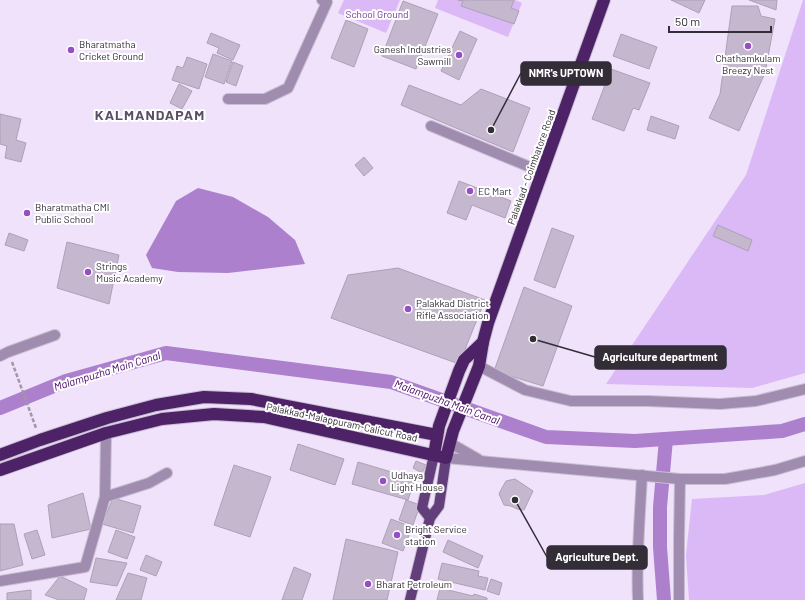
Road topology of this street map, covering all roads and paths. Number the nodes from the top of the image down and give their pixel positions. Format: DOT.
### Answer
graph roads {
  1 [pos="604,0"];
  2 [pos="325,1"];
  3 [pos="228,99"];
  4 [pos="431,126"];
  5 [pos="542,172"];
  6 [pos="55,335"];
  7 [pos="482,342"];
  8 [pos="4,354"];
  9 [pos="477,371"];
  10 [pos="805,389"];
  11 [pos="227,398"];
  12 [pos="228,415"];
  13 [pos="438,430"];
  14 [pos="106,433"];
  15 [pos="451,437"];
  16 [pos="40,440"];
  17 [pos="0,455"];
  18 [pos="434,455"];
  19 [pos="446,458"];
  20 [pos="482,461"];
  21 [pos="805,461"];
  22 [pos="0,470"];
  23 [pos="167,473"];
  24 [pos="642,475"];
  25 [pos="680,479"];
  26 [pos="105,497"];
  27 [pos="430,518"];
  28 [pos="0,581"];
  29 [pos="410,600"];
  30 [pos="638,600"];
  31 [pos="679,600"];
  1 -- 5 [label="highway, Palakkad - Coimbatore Road"];
  2 -- 3 [label="street"];
  4 -- 5 [label="street"];
  5 -- 7 [label="highway, Palakkad - Coimbatore Road"];
  6 -- 8 [label="street"];
  7 -- 9 [label="highway, Palakkad - Coimbatore Road"];
  7 -- 13 [label="highway, Palakkad - Coimbatore Road"];
  8 -- 16 [label="path"];
  9 -- 10 [label="street"];
  9 -- 15 [label="highway, Palakkad - Coimbatore Road"];
  11 -- 12 [label="highway"];
  11 -- 13 [label="highway, Palakkad-Malappuram-Calicut Road"];
  11 -- 16 [label="highway, Palakkad-Malappuram-Calicut Road"];
  12 -- 14 [label="highway, Palakkad-Malappuram-Calicut Road"];
  12 -- 18 [label="highway, Palakkad-Malappuram-Calicut Road"];
  13 -- 18 [label="highway, Palakkad - Coimbatore Road"];
  14 -- 22 [label="highway, Palakkad-Malappuram-Calicut Road"];
  14 -- 26 [label="street"];
  15 -- 19 [label="highway, Palakkad - Coimbatore Road"];
  15 -- 20 [label="street"];
  16 -- 17 [label="highway, Palakkad-Malappuram-Calicut Road"];
  18 -- 19 [label="highway, Palakkad-Malappuram-Calicut Road"];
  18 -- 27 [label="main road, Palakkad - Coimbatore Road"];
  19 -- 20 [label="street"];
  19 -- 27 [label="main road, Palakkad - Coimbatore Road"];
  20 -- 24 [label="street"];
  21 -- 25 [label="street"];
  23 -- 26 [label="street"];
  24 -- 25 [label="street"];
  24 -- 30 [label="street"];
  25 -- 31 [label="street"];
  26 -- 28 [label="street"];
  27 -- 29 [label="main road, Palakkad - Coimbatore Road"];
}
